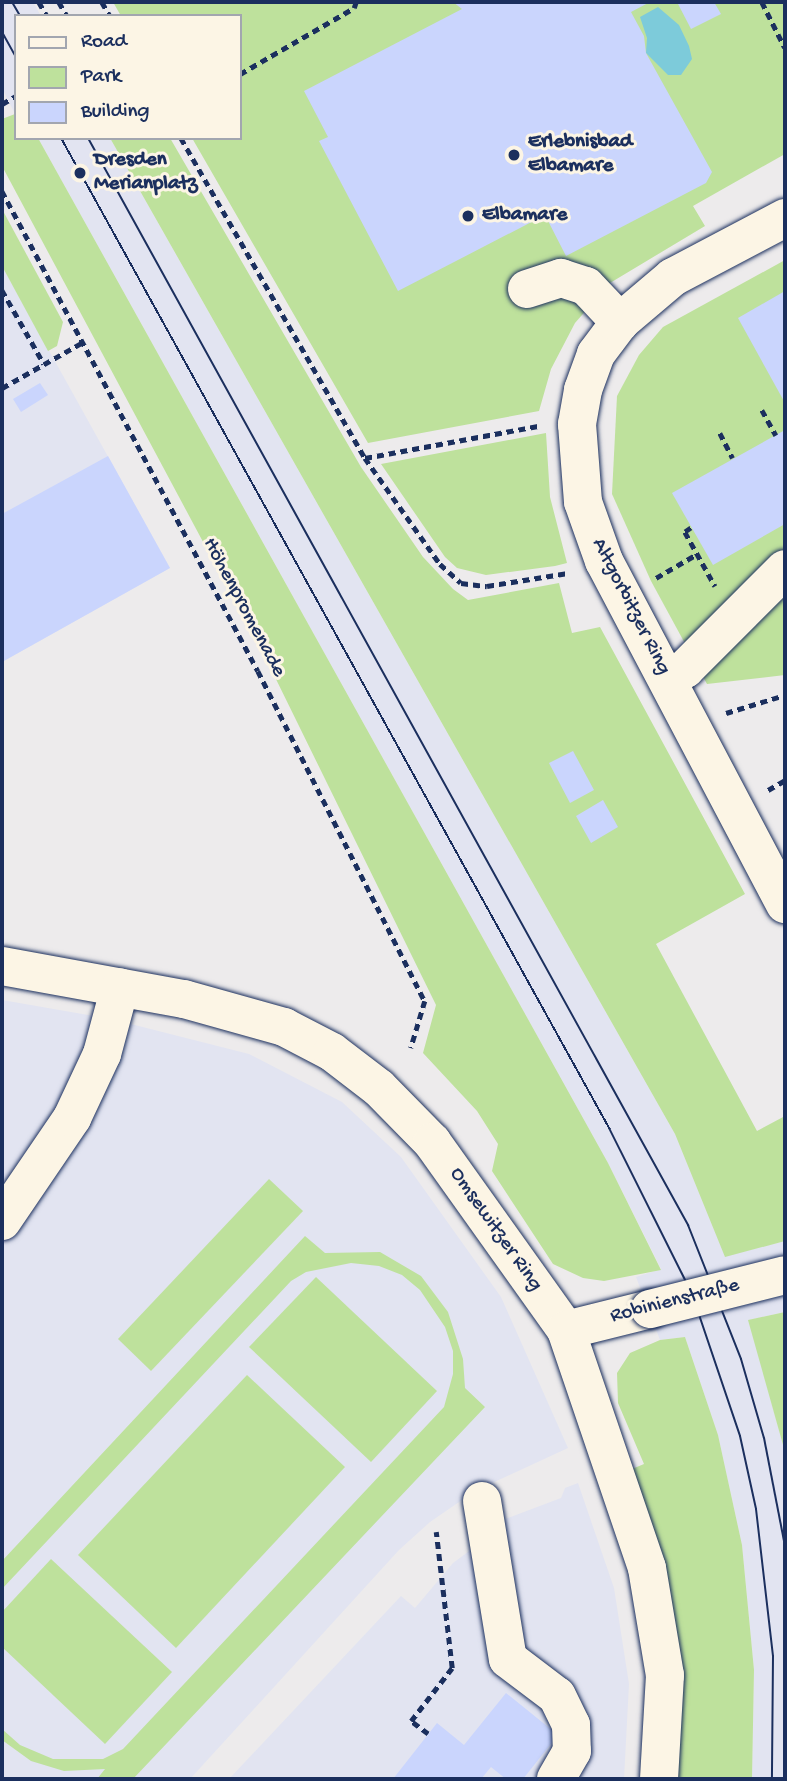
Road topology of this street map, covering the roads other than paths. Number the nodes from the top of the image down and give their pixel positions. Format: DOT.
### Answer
graph roads {
  1 [pos="785,218"];
  2 [pos="527,289"];
  3 [pos="620,323"];
  4 [pos="785,569"];
  5 [pos="667,679"];
  6 [pos="785,904"];
  7 [pos="2,966"];
  8 [pos="120,987"];
  9 [pos="2,1221"];
  10 [pos="785,1275"];
  11 [pos="566,1330"];
  12 [pos="482,1501"];
  13 [pos="556,1779"];
  14 [pos="659,1779"];
  1 -- 3 [label="street, Altgorbitzer Ring"];
  2 -- 3 [label="street"];
  3 -- 5 [label="street, Altgorbitzer Ring"];
  4 -- 5 [label="street"];
  5 -- 6 [label="street, Altgorbitzer Ring"];
  7 -- 8 [label="street, Omsewitzer Ring"];
  8 -- 9 [label="street"];
  8 -- 11 [label="street, Omsewitzer Ring"];
  10 -- 11 [label="street, Robinienstraße, bridge"];
  11 -- 14 [label="street, Omsewitzer Ring"];
  12 -- 13 [label="street"];
}
